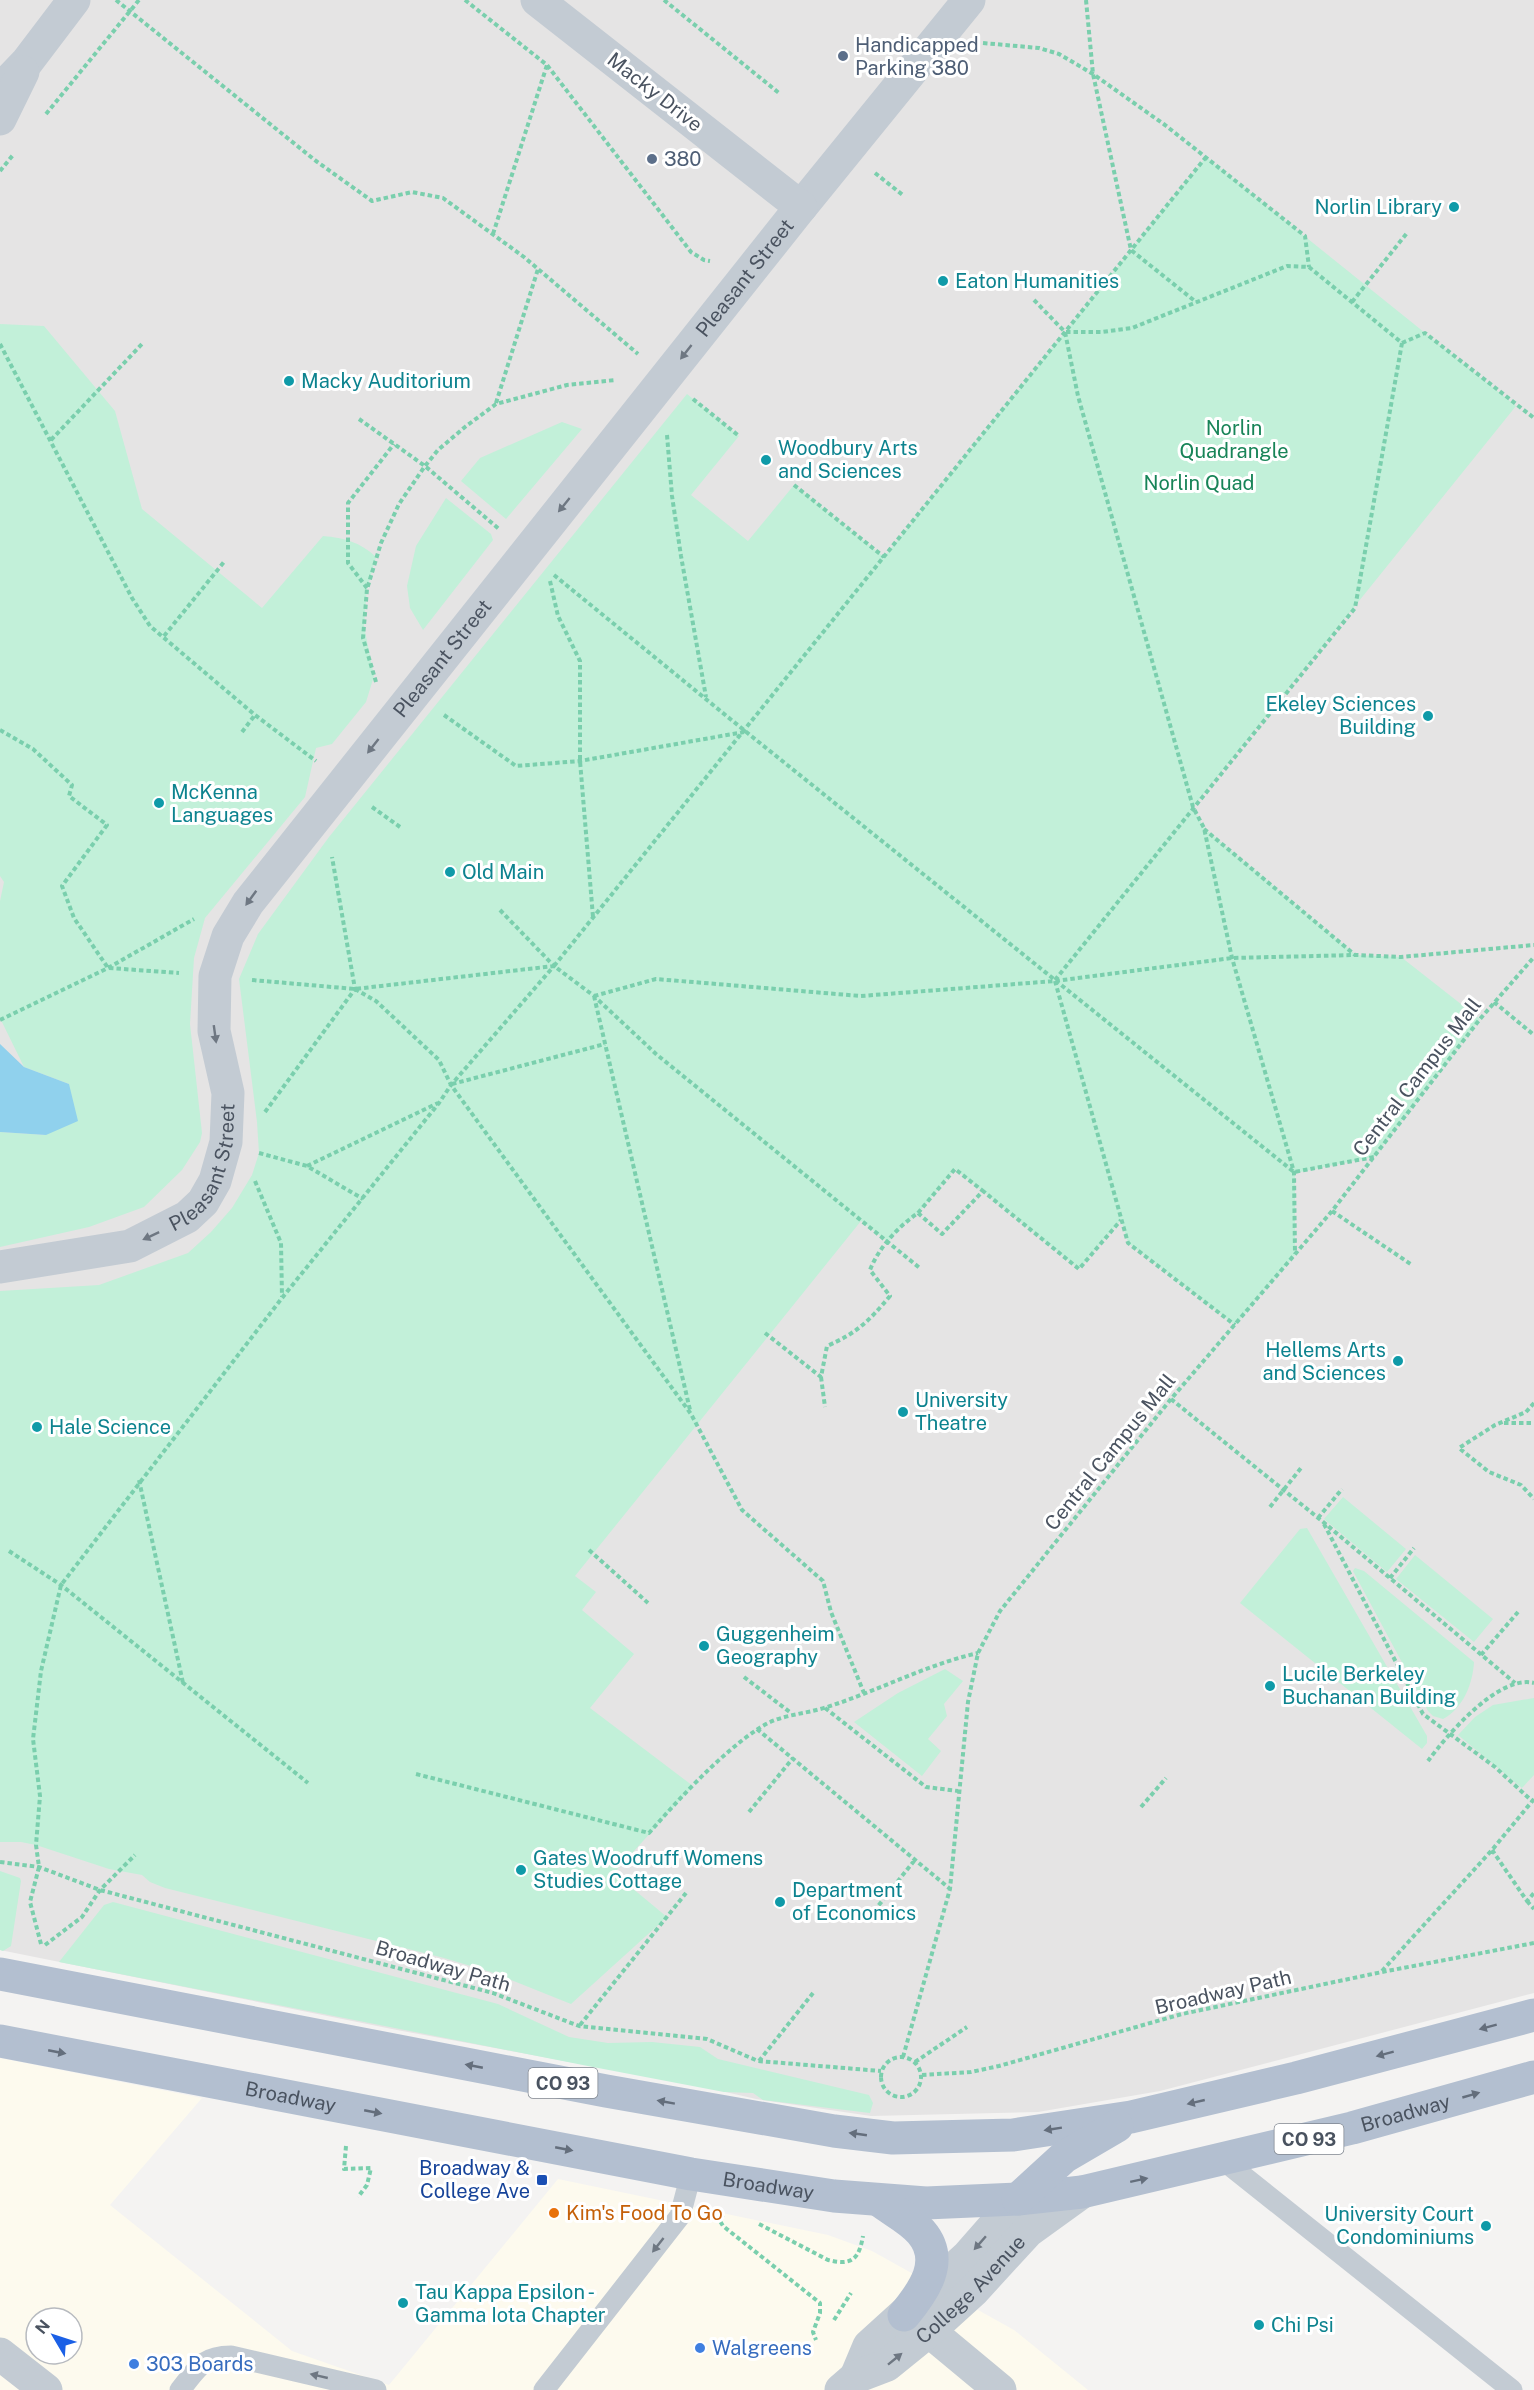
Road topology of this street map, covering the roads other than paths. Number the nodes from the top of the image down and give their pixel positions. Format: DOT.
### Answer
graph roads {
  1 [pos="74,0"];
  2 [pos="537,0"];
  3 [pos="969,0"];
  4 [pos="27,62"];
  5 [pos="0,90"];
  6 [pos="0,120"];
  7 [pos="801,207"];
  8 [pos="0,1267"];
  9 [pos="0,1974"];
  10 [pos="1534,2015"];
  11 [pos="0,2041"];
  12 [pos="1534,2077"];
  13 [pos="1131,2117"];
  14 [pos="1223,2160"];
  15 [pos="691,2174"];
  16 [pos="1082,2192"];
  17 [pos="1018,2199"];
  18 [pos="880,2201"];
  19 [pos="917,2323"];
  20 [pos="0,2354"];
  21 [pos="849,2384"];
  22 [pos="46,2390"];
  23 [pos="180,2390"];
  24 [pos="376,2390"];
  25 [pos="544,2390"];
  26 [pos="1000,2390"];
  27 [pos="1512,2390"];
  1 -- 4 [label="street"];
  2 -- 7 [label="street, Macky Drive"];
  3 -- 7 [label="street, Pleasant Street"];
  4 -- 5 [label="street"];
  4 -- 6 [label="street"];
  7 -- 8 [label="street, Pleasant Street, one-way"];
  13 -- 9 [label="main road, CO 93, one-way"];
  10 -- 13 [label="main road, CO 93, one-way"];
  11 -- 15 [label="main road, Broadway / CO 93, one-way"];
  14 -- 12 [label="main road, Broadway / CO 93, one-way"];
  13 -- 17 [label="main road"];
  16 -- 14 [label="main road, Broadway / CO 93, one-way"];
  14 -- 27 [label="lane"];
  15 -- 18 [label="main road, Broadway / CO 93"];
  15 -- 25 [label="lane, one-way"];
  16 -- 17 [label="main road, Broadway / CO 93"];
  16 -- 19 [label="street, College Avenue"];
  17 -- 18 [label="main road, Broadway / CO 93"];
  17 -- 19 [label="street, College Avenue, one-way"];
  18 -- 19 [label="main road"];
  19 -- 21 [label="street, College Avenue"];
  19 -- 26 [label="street"];
  20 -- 22 [label="street"];
  24 -- 23 [label="lane, one-way"];
}
